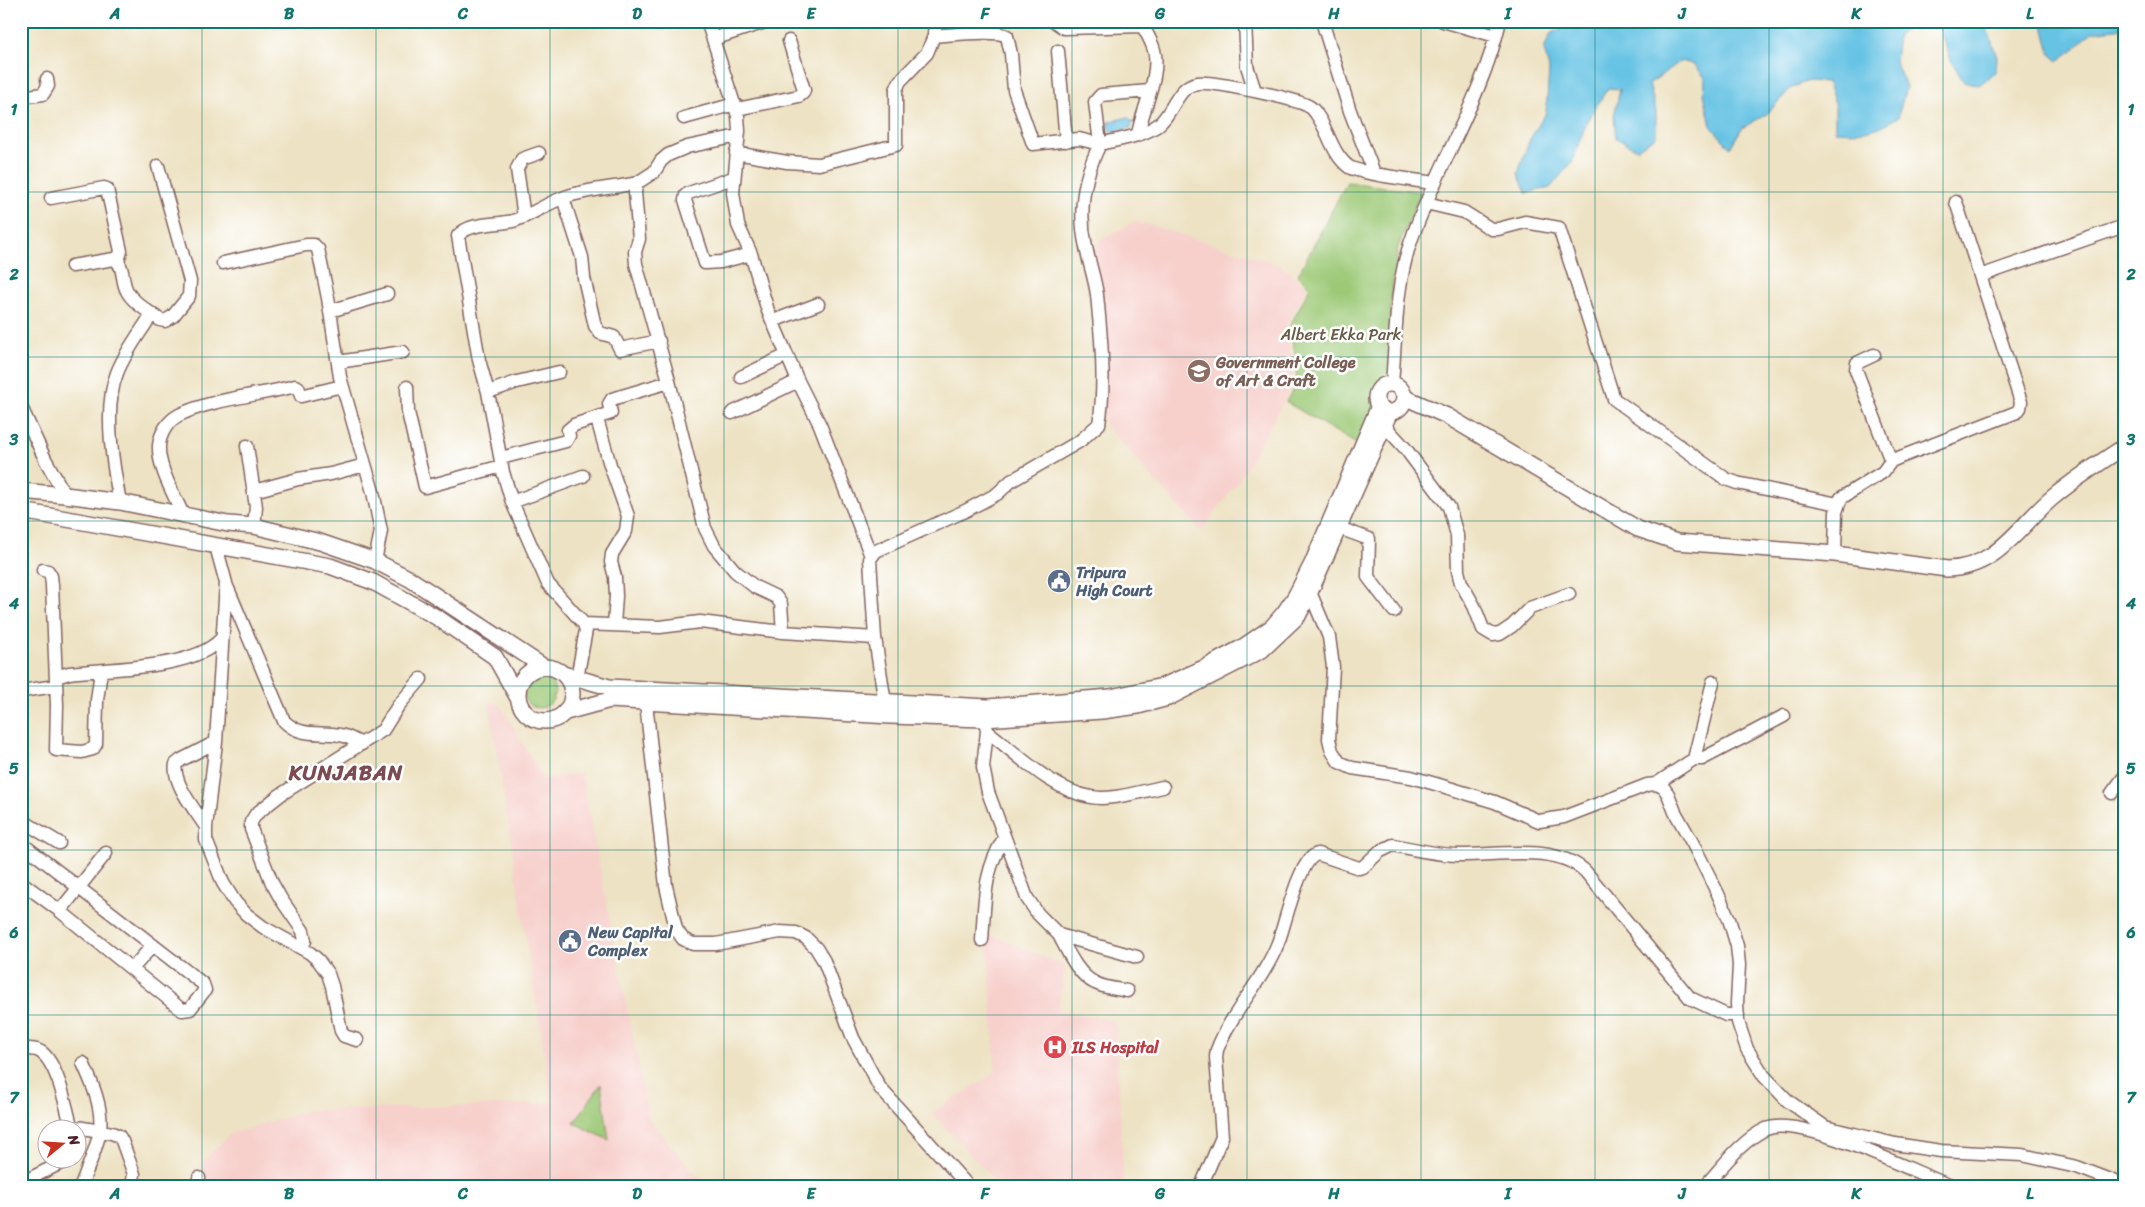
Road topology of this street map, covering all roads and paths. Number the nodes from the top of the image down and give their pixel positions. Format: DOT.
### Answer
graph roads {
  1 [pos="707,21"];
  2 [pos="768,21"];
  3 [pos="936,21"];
  4 [pos="1054,21"];
  5 [pos="1245,21"];
  6 [pos="1322,21"];
  7 [pos="1443,21"];
  8 [pos="1500,21"];
  9 [pos="1092,24"];
  10 [pos="1141,24"];
  11 [pos="934,36"];
  12 [pos="1496,36"];
  13 [pos="713,39"];
  14 [pos="789,42"];
  15 [pos="1058,51"];
  16 [pos="47,79"];
  17 [pos="1150,91"];
  18 [pos="1255,91"];
  19 [pos="21,97"];
  20 [pos="736,107"];
  21 [pos="684,118"];
  22 [pos="1138,134"];
  23 [pos="738,136"];
  24 [pos="1066,140"];
  25 [pos="1100,144"];
  26 [pos="539,153"];
  27 [pos="736,153"];
  28 [pos="158,166"];
  29 [pos="1374,173"];
  30 [pos="733,178"];
  31 [pos="637,183"];
  32 [pos="1435,183"];
  33 [pos="50,198"];
  34 [pos="562,198"];
  35 [pos="1956,202"];
  36 [pos="1426,203"];
  37 [pos="524,217"];
  38 [pos="2124,226"];
  39 [pos="751,254"];
  40 [pos="118,261"];
  41 [pos="223,263"];
  42 [pos="72,266"];
  43 [pos="1980,276"];
  44 [pos="387,294"];
  45 [pos="818,304"];
  46 [pos="330,311"];
  47 [pos="152,314"];
  48 [pos="772,321"];
  49 [pos="658,341"];
  50 [pos="404,352"];
  51 [pos="787,355"];
  52 [pos="1874,355"];
  53 [pos="338,362"];
  54 [pos="559,372"];
  55 [pos="741,377"];
  56 [pos="798,381"];
  57 [pos="670,382"];
  58 [pos="1392,384"];
  59 [pos="342,386"];
  60 [pos="407,387"];
  61 [pos="488,392"];
  62 [pos="1404,398"];
  63 [pos="21,407"];
  64 [pos="732,413"];
  65 [pos="1384,414"];
  66 [pos="597,419"];
  67 [pos="248,446"];
  68 [pos="2124,447"];
  69 [pos="1891,461"];
  70 [pos="502,462"];
  71 [pos="365,465"];
  72 [pos="583,476"];
  73 [pos="21,491"];
  74 [pos="254,491"];
  75 [pos="65,495"];
  76 [pos="120,502"];
  77 [pos="512,502"];
  78 [pos="1838,504"];
  79 [pos="21,513"];
  80 [pos="183,515"];
  81 [pos="254,526"];
  82 [pos="1339,528"];
  83 [pos="216,546"];
  84 [pos="1835,554"];
  85 [pos="871,556"];
  86 [pos="375,561"];
  87 [pos="43,570"];
  88 [pos="226,583"];
  89 [pos="1310,592"];
  90 [pos="1569,594"];
  91 [pos="1394,611"];
  92 [pos="584,624"];
  93 [pos="614,625"];
  94 [pos="783,632"];
  95 [pos="875,638"];
  96 [pos="221,639"];
  97 [pos="544,667"];
  98 [pos="101,671"];
  99 [pos="570,676"];
  100 [pos="421,680"];
  101 [pos="56,682"];
  102 [pos="1714,682"];
  103 [pos="21,691"];
  104 [pos="518,698"];
  105 [pos="646,703"];
  106 [pos="884,703"];
  107 [pos="566,712"];
  108 [pos="1784,716"];
  109 [pos="986,725"];
  110 [pos="216,742"];
  111 [pos="362,744"];
  112 [pos="1694,759"];
  113 [pos="2124,777"];
  114 [pos="1656,784"];
  115 [pos="1163,787"];
  116 [pos="2112,793"];
  117 [pos="21,820"];
  118 [pos="206,827"];
  119 [pos="1004,838"];
  120 [pos="21,843"];
  121 [pos="59,844"];
  122 [pos="106,854"];
  123 [pos="21,882"];
  124 [pos="79,886"];
  125 [pos="60,911"];
  126 [pos="1060,935"];
  127 [pos="982,940"];
  128 [pos="153,945"];
  129 [pos="301,948"];
  130 [pos="1137,957"];
  131 [pos="132,969"];
  132 [pos="1127,991"];
  133 [pos="1738,1015"];
  134 [pos="358,1040"];
  135 [pos="21,1050"];
  136 [pos="83,1063"];
  137 [pos="70,1120"];
  138 [pos="88,1130"];
  139 [pos="100,1131"];
  140 [pos="47,1170"];
  141 [pos="21,1183"];
  142 [pos="81,1186"];
  143 [pos="132,1186"];
  144 [pos="968,1186"];
  145 [pos="1201,1186"];
  146 [pos="1705,1186"];
  147 [pos="1950,1186"];
  148 [pos="2122,1186"];
  1 -- 13 [label="street"];
  2 -- 13 [label="street"];
  3 -- 11 [label="street"];
  4 -- 9 [label="street"];
  5 -- 18 [label="street"];
  6 -- 29 [label="street"];
  7 -- 12 [label="street"];
  8 -- 12 [label="street"];
  9 -- 10 [label="street"];
  10 -- 17 [label="street"];
  11 -- 24 [label="street"];
  11 -- 27 [label="street"];
  12 -- 32 [label="street"];
  13 -- 20 [label="street"];
  14 -- 20 [label="street"];
  15 -- 24 [label="street"];
  16 -- 19 [label="street"];
  17 -- 22 [label="street"];
  17 -- 25 [label="street"];
  18 -- 22 [label="street"];
  18 -- 29 [label="street"];
  20 -- 21 [label="street"];
  20 -- 23 [label="street"];
  22 -- 25 [label="street"];
  23 -- 27 [label="street"];
  23 -- 31 [label="street"];
  24 -- 25 [label="street"];
  25 -- 85 [label="street"];
  26 -- 37 [label="street"];
  27 -- 30 [label="street"];
  28 -- 47 [label="street"];
  29 -- 32 [label="street"];
  30 -- 39 [label="street"];
  30 -- 39 [label="street"];
  31 -- 34 [label="street"];
  31 -- 49 [label="street"];
  32 -- 36 [label="street"];
  33 -- 40 [label="street"];
  34 -- 37 [label="street"];
  34 -- 49 [label="street"];
  35 -- 43 [label="street"];
  36 -- 58 [label="street"];
  36 -- 78 [label="street"];
  37 -- 61 [label="street"];
  38 -- 43 [label="street"];
  39 -- 48 [label="street"];
  40 -- 42 [label="street"];
  40 -- 47 [label="street"];
  41 -- 46 [label="street"];
  43 -- 69 [label="street"];
  44 -- 46 [label="street"];
  45 -- 48 [label="street"];
  46 -- 53 [label="street"];
  47 -- 76 [label="street"];
  48 -- 51 [label="street"];
  49 -- 57 [label="street"];
  50 -- 53 [label="street"];
  51 -- 55 [label="street"];
  51 -- 56 [label="street"];
  52 -- 69 [label="street"];
  53 -- 59 [label="street"];
  54 -- 61 [label="street"];
  56 -- 64 [label="street"];
  56 -- 85 [label="street"];
  57 -- 66 [label="street"];
  57 -- 94 [label="street"];
  58 -- 62 [label="main road"];
  58 -- 65 [label="main road"];
  59 -- 71 [label="street"];
  59 -- 80 [label="street"];
  60 -- 70 [label="street"];
  61 -- 70 [label="street"];
  62 -- 65 [label="main road"];
  62 -- 84 [label="main road"];
  63 -- 75 [label="street"];
  65 -- 82 [label="main road"];
  65 -- 90 [label="street"];
  65 -- 106 [label="main road"];
  66 -- 70 [label="street"];
  66 -- 93 [label="street"];
  67 -- 74 [label="street"];
  68 -- 84 [label="main road"];
  69 -- 78 [label="street"];
  70 -- 77 [label="street"];
  71 -- 74 [label="street"];
  71 -- 86 [label="street"];
  72 -- 77 [label="street"];
  73 -- 75 [label="main road"];
  74 -- 81 [label="street"];
  75 -- 76 [label="main road"];
  76 -- 80 [label="main road"];
  77 -- 92 [label="street"];
  78 -- 84 [label="street"];
  79 -- 83 [label="main road"];
  80 -- 81 [label="main road"];
  81 -- 86 [label="main road"];
  82 -- 89 [label="main road"];
  82 -- 91 [label="street"];
  83 -- 88 [label="street"];
  83 -- 104 [label="main road"];
  85 -- 95 [label="street"];
  86 -- 97 [label="main road"];
  87 -- 101 [label="street"];
  88 -- 96 [label="street"];
  88 -- 111 [label="street"];
  89 -- 109 [label="main road"];
  89 -- 114 [label="street"];
  92 -- 93 [label="street"];
  92 -- 99 [label="street"];
  93 -- 94 [label="street"];
  94 -- 95 [label="street"];
  95 -- 106 [label="street"];
  96 -- 98 [label="street"];
  96 -- 110 [label="street"];
  97 -- 99 [label="main road"];
  97 -- 104 [label="main road"];
  98 -- 101 [label="street"];
  98 -- 101 [label="street"];
  99 -- 106 [label="main road"];
  99 -- 107 [label="main road"];
  100 -- 111 [label="street"];
  101 -- 103 [label="street"];
  102 -- 112 [label="street"];
  104 -- 107 [label="main road"];
  105 -- 107 [label="main road"];
  105 -- 109 [label="main road"];
  105 -- 144 [label="street"];
  108 -- 112 [label="street"];
  109 -- 115 [label="street"];
  109 -- 119 [label="street"];
  110 -- 118 [label="street"];
  110 -- 118 [label="street"];
  111 -- 129 [label="street"];
  112 -- 114 [label="street"];
  113 -- 116 [label="street"];
  114 -- 133 [label="street"];
  117 -- 121 [label="street"];
  118 -- 129 [label="street"];
  119 -- 126 [label="street"];
  119 -- 127 [label="street"];
  120 -- 124 [label="street"];
  122 -- 124 [label="street"];
  123 -- 125 [label="street"];
  124 -- 125 [label="street"];
  124 -- 128 [label="street"];
  125 -- 131 [label="street"];
  126 -- 130 [label="street"];
  126 -- 132 [label="street"];
  128 -- 131 [label="street"];
  128 -- 131 [label="street"];
  129 -- 134 [label="street"];
  133 -- 145 [label="street"];
  133 -- 148 [label="street"];
  135 -- 137 [label="street"];
  136 -- 139 [label="street"];
  138 -- 139 [label="street"];
  139 -- 142 [label="street"];
  139 -- 143 [label="street"];
  140 -- 141 [label="street"];
  146 -- 147 [label="street"];
}
